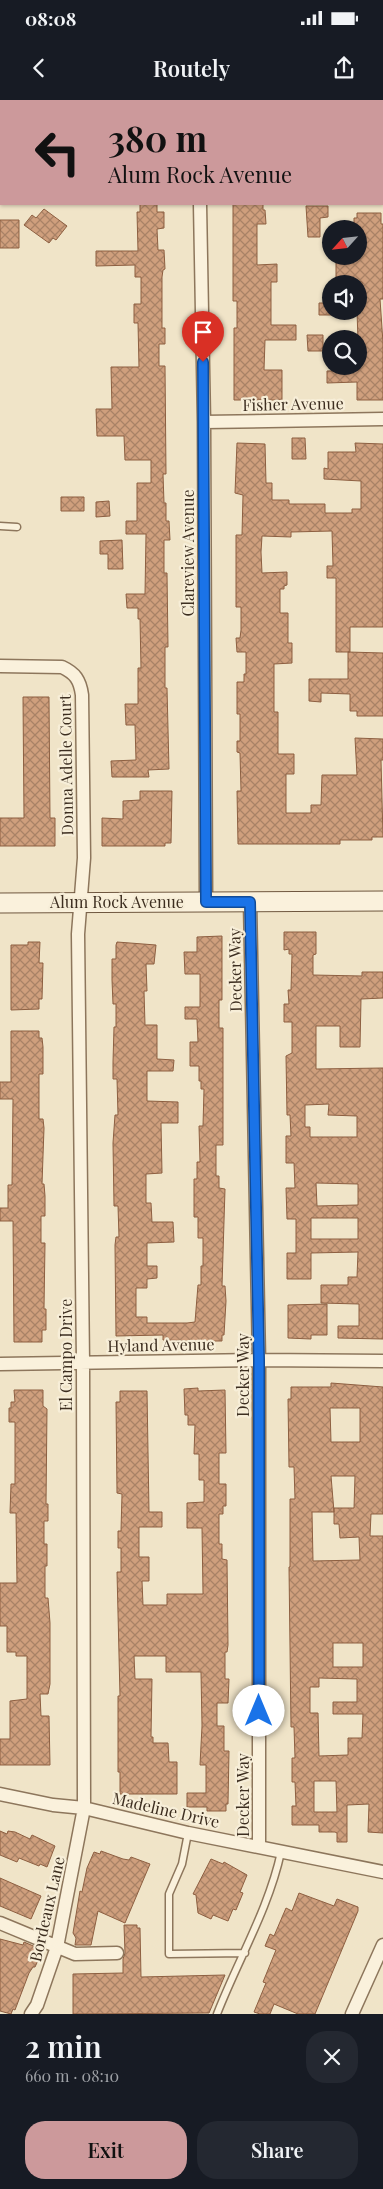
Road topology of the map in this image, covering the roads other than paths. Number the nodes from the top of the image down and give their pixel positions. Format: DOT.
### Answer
graph roads {
  1 [pos="200,205"];
  2 [pos="383,419"];
  3 [pos="204,422"];
  4 [pos="0,526"];
  5 [pos="17,527"];
  6 [pos="0,666"];
  7 [pos="383,901"];
  8 [pos="206,902"];
  9 [pos="250,902"];
  10 [pos="0,903"];
  11 [pos="81,903"];
  12 [pos="259,1360"];
  13 [pos="383,1360"];
  14 [pos="83,1362"];
  15 [pos="0,1364"];
  16 [pos="0,1794"];
  17 [pos="84,1808"];
  18 [pos="188,1833"];
  19 [pos="259,1847"];
  20 [pos="281,1852"];
  21 [pos="383,1872"];
  22 [pos="0,1923"];
  23 [pos="383,1945"];
  24 [pos="57,1947"];
  25 [pos="117,1953"];
  26 [pos="245,1953"];
  27 [pos="31,2014"];
  28 [pos="218,2014"];
  29 [pos="352,2014"];
  1 -- 3 [label="street, Clareview Avenue"];
  2 -- 3 [label="street, Fisher Avenue"];
  3 -- 8 [label="street, Clareview Avenue"];
  4 -- 5 [label="lane"];
  6 -- 11 [label="street, Donna Adelle Court"];
  7 -- 9 [label="main road, Alum Rock Avenue"];
  8 -- 9 [label="main road, Alum Rock Avenue"];
  8 -- 11 [label="main road, Alum Rock Avenue"];
  9 -- 12 [label="street, Decker Way"];
  10 -- 11 [label="main road, Alum Rock Avenue"];
  11 -- 14 [label="street, El Campo Drive"];
  12 -- 13 [label="street, Hyland Avenue"];
  12 -- 14 [label="street, Hyland Avenue"];
  12 -- 19 [label="street, Decker Way"];
  14 -- 15 [label="street, Hyland Avenue"];
  14 -- 17 [label="street, El Campo Drive"];
  16 -- 17 [label="street, Madeline Drive"];
  17 -- 18 [label="street, Madeline Drive"];
  17 -- 24 [label="street, Bordeaux Lane"];
  18 -- 19 [label="street, Madeline Drive"];
  18 -- 26 [label="lane"];
  19 -- 20 [label="street, Madeline Drive"];
  20 -- 21 [label="street, Madeline Drive"];
  20 -- 26 [label="lane"];
  22 -- 24 [label="street"];
  23 -- 29 [label="street"];
  24 -- 25 [label="street"];
  24 -- 27 [label="street, Bordeaux Lane"];
  26 -- 28 [label="lane"];
}
